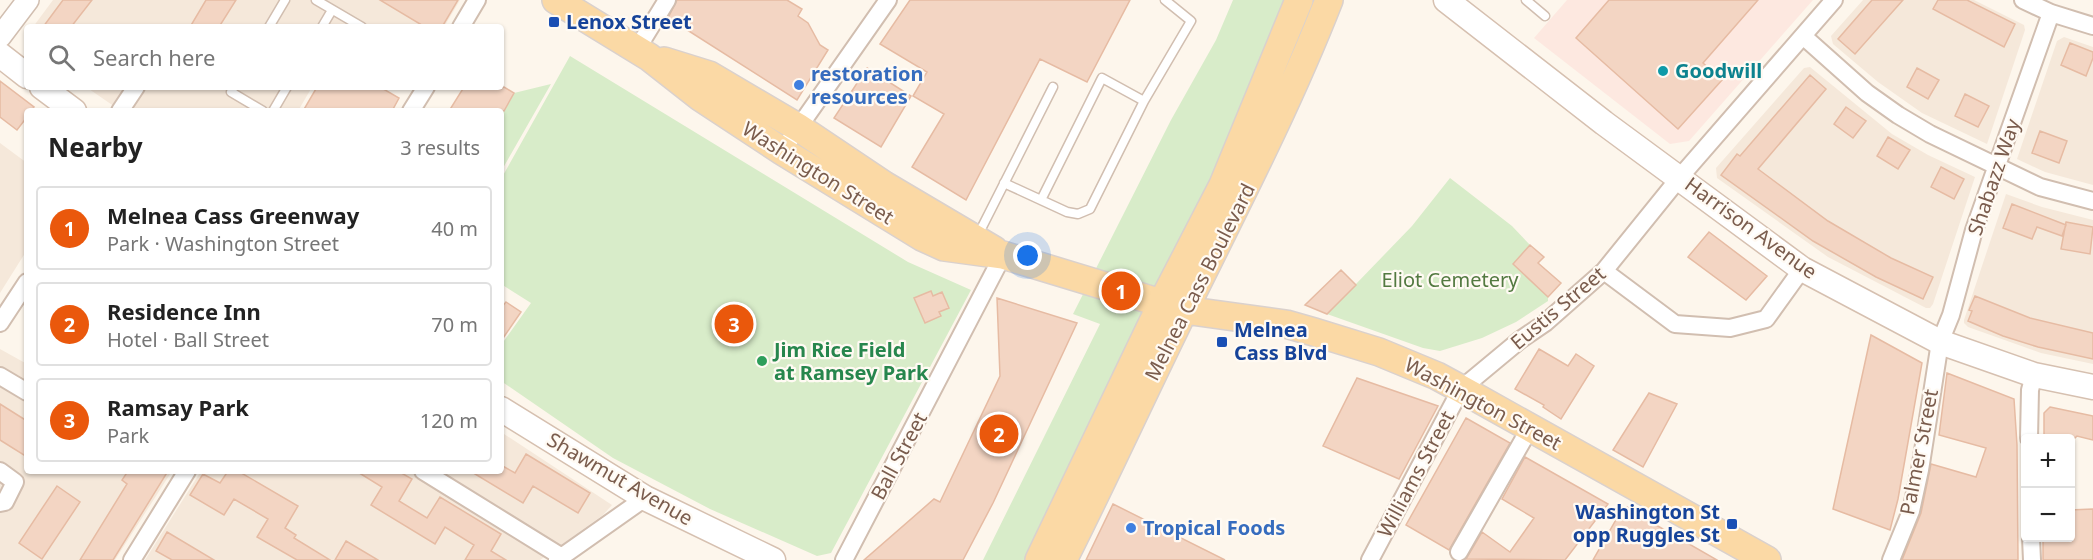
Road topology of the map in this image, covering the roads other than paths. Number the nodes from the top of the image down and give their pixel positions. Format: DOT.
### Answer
graph roads {
  1 [pos="28,0"];
  2 [pos="285,0"];
  3 [pos="316,0"];
  4 [pos="477,0"];
  5 [pos="556,0"];
  6 [pos="667,0"];
  7 [pos="888,0"];
  8 [pos="1165,0"];
  9 [pos="1299,0"];
  10 [pos="1329,0"];
  11 [pos="1446,0"];
  12 [pos="1526,0"];
  13 [pos="1834,0"];
  14 [pos="2023,0"];
  15 [pos="332,9"];
  16 [pos="2051,13"];
  17 [pos="1545,16"];
  18 [pos="271,24"];
  19 [pos="324,24"];
  20 [pos="357,24"];
  21 [pos="463,24"];
  22 [pos="2093,26"];
  23 [pos="0,36"];
  24 [pos="1803,36"];
  25 [pos="643,53"];
  26 [pos="0,55"];
  27 [pos="24,73"];
  28 [pos="1053,87"];
  29 [pos="46,90"];
  30 [pos="134,90"];
  31 [pos="232,90"];
  32 [pos="285,90"];
  33 [pos="424,90"];
  34 [pos="1144,101"];
  35 [pos="70,108"];
  36 [pos="122,108"];
  37 [pos="258,108"];
  38 [pos="275,108"];
  39 [pos="413,108"];
  40 [pos="799,128"];
  41 [pos="782,151"];
  42 [pos="1998,166"];
  43 [pos="1680,177"];
  44 [pos="1004,183"];
  45 [pos="1041,200"];
  46 [pos="2093,201"];
  47 [pos="974,245"];
  48 [pos="1003,255"];
  49 [pos="1802,269"];
  50 [pos="1604,271"];
  51 [pos="24,287"];
  52 [pos="1173,307"];
  53 [pos="0,323"];
  54 [pos="1940,342"];
  55 [pos="2034,375"];
  56 [pos="0,376"];
  57 [pos="2093,387"];
  58 [pos="1461,389"];
  59 [pos="24,390"];
  60 [pos="504,411"];
  61 [pos="1530,428"];
  62 [pos="2030,434"];
  63 [pos="0,471"];
  64 [pos="1095,471"];
  65 [pos="185,474"];
  66 [pos="428,474"];
  67 [pos="645,498"];
  68 [pos="0,503"];
  69 [pos="2031,542"];
  70 [pos="1459,552"];
  71 [pos="560,558"];
  72 [pos="1757,558"];
  73 [pos="132,560"];
  74 [pos="773,560"];
  75 [pos="844,560"];
  76 [pos="1039,560"];
  77 [pos="1063,560"];
  78 [pos="1370,560"];
  79 [pos="1891,560"];
  80 [pos="2032,560"];
  1 -- 23 [label="street"];
  2 -- 18 [label="lane"];
  3 -- 15 [label="lane"];
  4 -- 21 [label="street"];
  5 -- 25 [label="main road, Washington Street"];
  6 -- 25 [label="street"];
  7 -- 40 [label="street"];
  8 -- 34 [label="lane"];
  9 -- 52 [label="main road, Melnea Cass Boulevard"];
  10 -- 52 [label="main road, Melnea Cass Boulevard"];
  11 -- 43 [label="main road, Harrison Avenue"];
  12 -- 17 [label="lane"];
  13 -- 24 [label="street, Eustis Street"];
  14 -- 16 [label="street"];
  15 -- 19 [label="lane"];
  15 -- 20 [label="lane"];
  16 -- 22 [label="street"];
  16 -- 42 [label="street, Shabazz Way"];
  24 -- 42 [label="street"];
  24 -- 43 [label="street, Eustis Street"];
  25 -- 40 [label="main road, Washington Street"];
  25 -- 41 [label="main road, Washington Street"];
  26 -- 27 [label="main road"];
  28 -- 44 [label="lane"];
  29 -- 35 [label="main road"];
  30 -- 36 [label="street"];
  31 -- 37 [label="lane"];
  32 -- 38 [label="lane"];
  33 -- 39 [label="street"];
  34 -- 45 [label="lane"];
  34 -- 45 [label="lane"];
  40 -- 41 [label="street"];
  40 -- 47 [label="main road, Washington Street"];
  41 -- 47 [label="main road, Washington Street"];
  42 -- 46 [label="street"];
  42 -- 54 [label="street, Shabazz Way"];
  43 -- 49 [label="main road, Harrison Avenue"];
  43 -- 50 [label="street, Eustis Street"];
  44 -- 45 [label="lane"];
  44 -- 47 [label="lane"];
  47 -- 48 [label="main road, Washington Street"];
  48 -- 52 [label="main road, Washington Street"];
  48 -- 75 [label="street, Ball Street"];
  49 -- 50 [label="street"];
  49 -- 54 [label="main road, Harrison Avenue"];
  50 -- 58 [label="street, Eustis Street"];
  51 -- 53 [label="street"];
  52 -- 58 [label="main road, Washington Street"];
  52 -- 64 [label="main road, Melnea Cass Boulevard"];
  54 -- 55 [label="main road, Harrison Avenue"];
  54 -- 79 [label="street, Palmer Street"];
  55 -- 57 [label="main road, Harrison Avenue"];
  55 -- 62 [label="street"];
  56 -- 59 [label="street"];
  58 -- 61 [label="main road, Washington Street"];
  58 -- 78 [label="street, Williams Street"];
  60 -- 67 [label="main road, Shawmut Avenue"];
  61 -- 70 [label="street"];
  61 -- 72 [label="main road, Washington Street"];
  63 -- 68 [label="street"];
  64 -- 76 [label="main road, Melnea Cass Boulevard"];
  64 -- 77 [label="main road, Melnea Cass Boulevard"];
  65 -- 73 [label="street"];
  66 -- 71 [label="street"];
  67 -- 71 [label="street"];
  67 -- 74 [label="main road, Shawmut Avenue"];
  69 -- 80 [label="street"];
}
